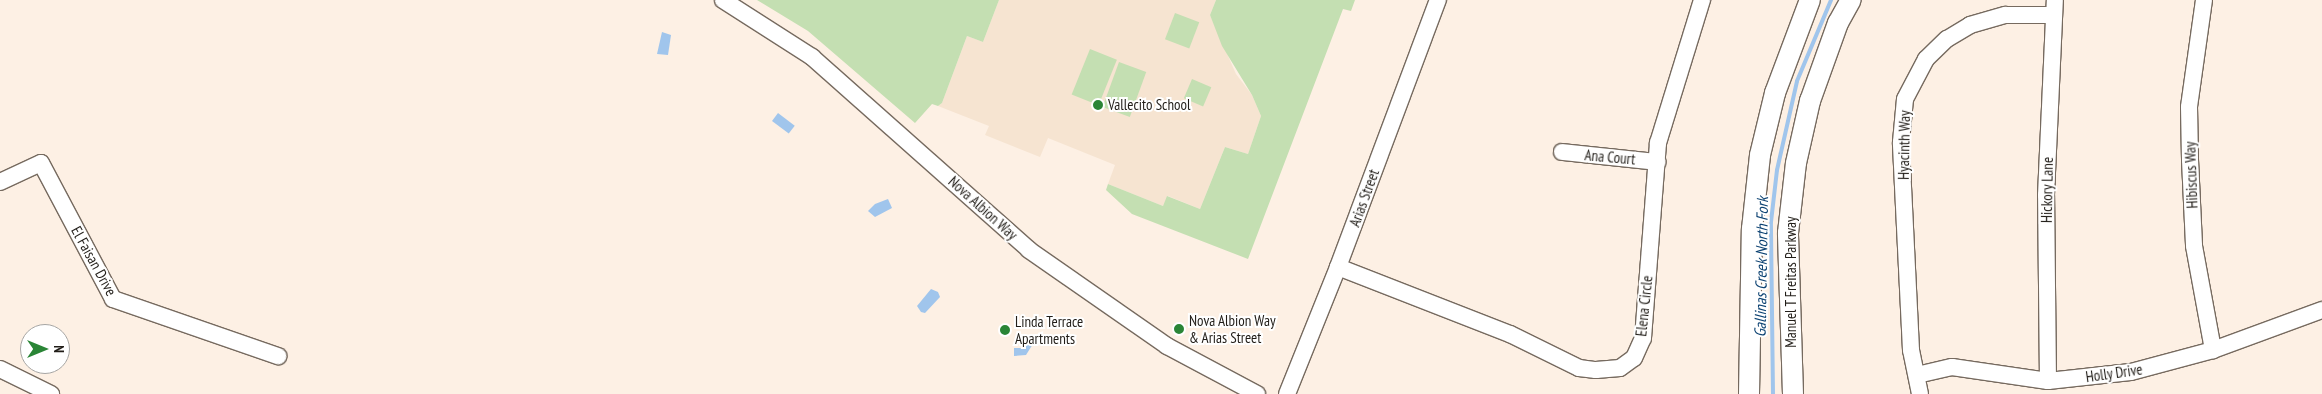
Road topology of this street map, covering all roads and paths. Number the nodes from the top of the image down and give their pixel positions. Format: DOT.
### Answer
graph roads {
  1 [pos="723,0"];
  2 [pos="1438,0"];
  3 [pos="1702,0"];
  4 [pos="1810,0"];
  5 [pos="1851,0"];
  6 [pos="2204,0"];
  7 [pos="2054,7"];
  8 [pos="1562,152"];
  9 [pos="1657,162"];
  10 [pos="0,182"];
  11 [pos="1338,267"];
  12 [pos="2322,310"];
  13 [pos="2213,350"];
  14 [pos="278,356"];
  15 [pos="0,369"];
  16 [pos="1917,375"];
  17 [pos="2048,381"];
  18 [pos="51,394"];
  19 [pos="1257,394"];
  20 [pos="1287,394"];
  21 [pos="1749,394"];
  22 [pos="1793,394"];
  23 [pos="1920,394"];
  1 -- 19 [label="street, Nova Albion Way"];
  2 -- 11 [label="street, Arias Street"];
  3 -- 9 [label="street, Elena Circle"];
  4 -- 21 [label="main road"];
  5 -- 22 [label="main road, Manuel T Freitas Parkway"];
  6 -- 13 [label="street, Hibiscus Way"];
  7 -- 16 [label="street, Hyacinth Way"];
  7 -- 17 [label="street, Hickory Lane"];
  8 -- 9 [label="street, Ana Court"];
  9 -- 11 [label="street, Elena Circle"];
  10 -- 14 [label="street, El Faisan Drive"];
  11 -- 20 [label="street, Arias Street"];
  12 -- 13 [label="street, Holly Drive"];
  13 -- 17 [label="street, Holly Drive"];
  15 -- 18 [label="street"];
  16 -- 17 [label="street, Holly Drive"];
  16 -- 23 [label="street"];
}
